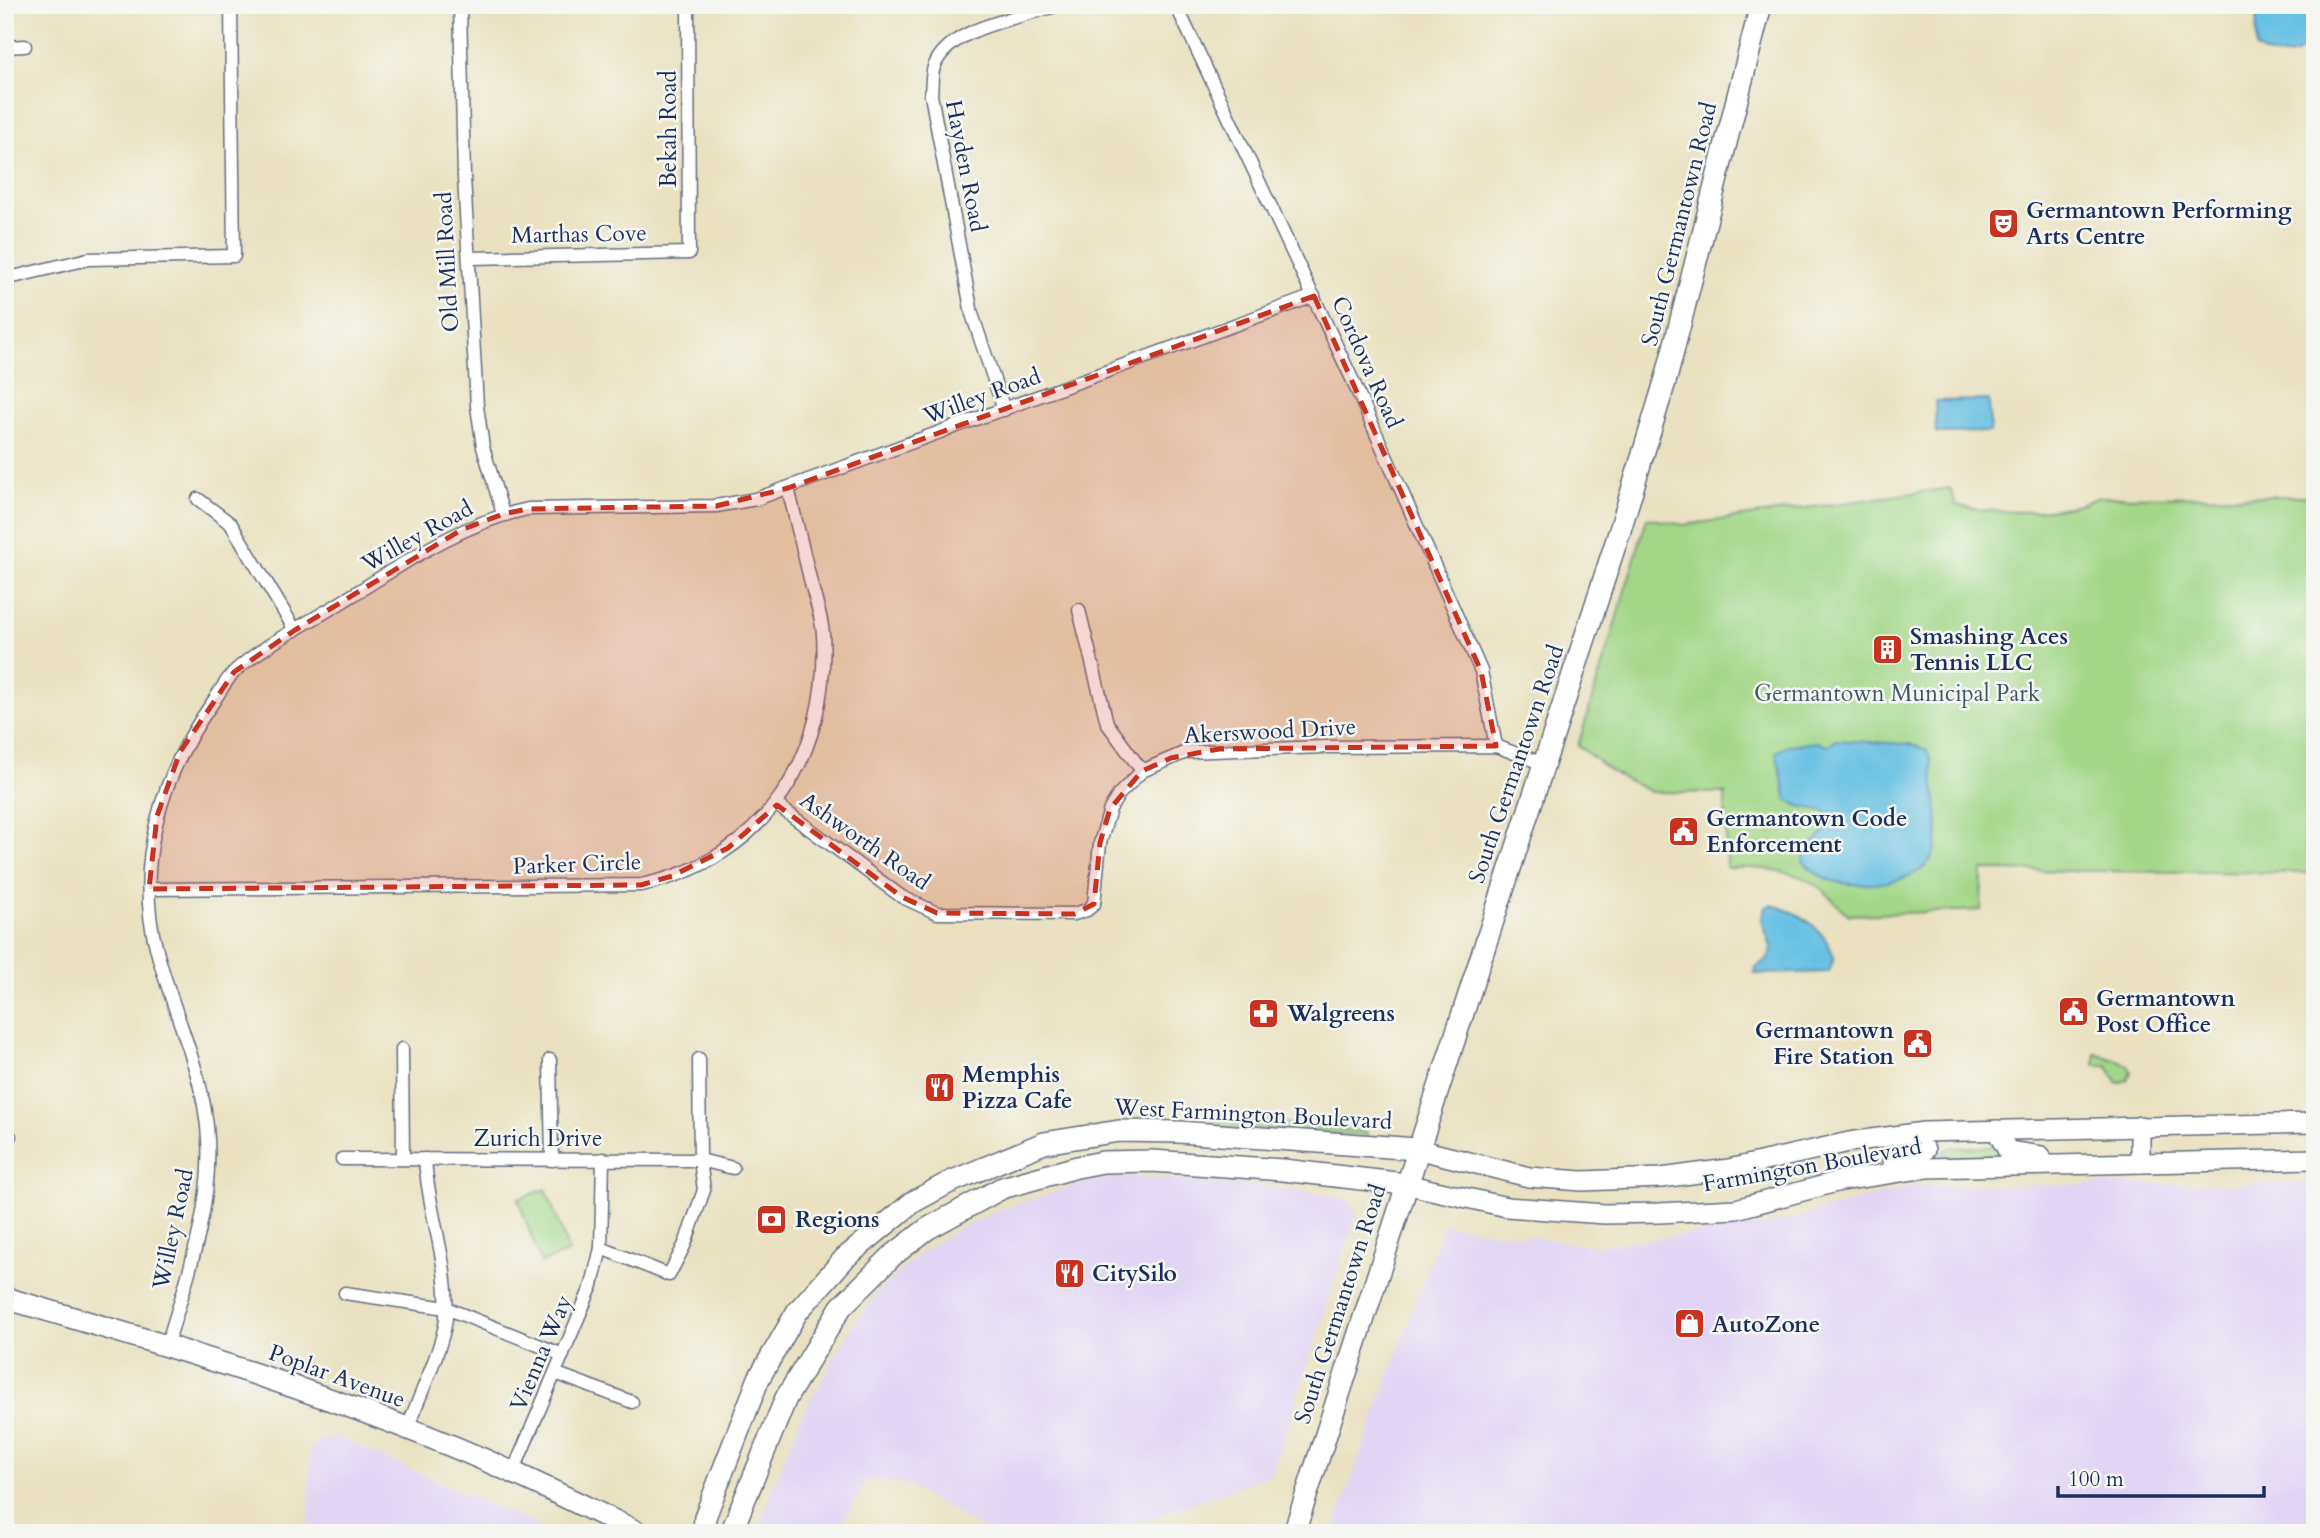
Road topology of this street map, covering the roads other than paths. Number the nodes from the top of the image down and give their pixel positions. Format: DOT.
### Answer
graph roads {
  1 [pos="231,5"];
  2 [pos="460,5"];
  3 [pos="688,5"];
  4 [pos="1058,5"];
  5 [pos="1176,5"];
  6 [pos="1761,5"];
  7 [pos="26,46"];
  8 [pos="5,47"];
  9 [pos="689,253"];
  10 [pos="471,258"];
  11 [pos="5,279"];
  12 [pos="1314,296"];
  13 [pos="1004,410"];
  14 [pos="788,488"];
  15 [pos="198,499"];
  16 [pos="503,514"];
  17 [pos="1079,610"];
  18 [pos="295,630"];
  19 [pos="1496,746"];
  20 [pos="1546,765"];
  21 [pos="1142,771"];
  22 [pos="777,805"];
  23 [pos="149,889"];
  24 [pos="1094,904"];
  25 [pos="402,1049"];
  26 [pos="699,1059"];
  27 [pos="550,1060"];
  28 [pos="2315,1123"];
  29 [pos="2140,1126"];
  30 [pos="1996,1130"];
  31 [pos="1417,1149"];
  32 [pos="1925,1150"];
  33 [pos="342,1159"];
  34 [pos="403,1159"];
  35 [pos="425,1159"];
  36 [pos="603,1159"];
  37 [pos="2315,1159"];
  38 [pos="552,1160"];
  39 [pos="700,1160"];
  40 [pos="2140,1163"];
  41 [pos="2088,1164"];
  42 [pos="733,1168"];
  43 [pos="1405,1184"];
  44 [pos="601,1248"];
  45 [pos="345,1293"];
  46 [pos="5,1298"];
  47 [pos="446,1308"];
  48 [pos="167,1345"];
  49 [pos="563,1355"];
  50 [pos="555,1373"];
  51 [pos="632,1402"];
  52 [pos="407,1429"];
  53 [pos="513,1472"];
  54 [pos="639,1533"];
  55 [pos="704,1533"];
  56 [pos="730,1533"];
  57 [pos="1294,1533"];
  1 -- 11 [label="street"];
  2 -- 10 [label="street, Old Mill Road"];
  3 -- 9 [label="street, Bekah Road"];
  4 -- 13 [label="street, Hayden Road"];
  5 -- 12 [label="street, Cordova Road"];
  6 -- 20 [label="main road, South Germantown Road"];
  7 -- 8 [label="street"];
  9 -- 10 [label="street, Marthas Cove"];
  10 -- 16 [label="street, Old Mill Road"];
  12 -- 13 [label="street, Willey Road"];
  12 -- 19 [label="street, Cordova Road"];
  13 -- 14 [label="street, Willey Road"];
  14 -- 16 [label="street, Willey Road"];
  14 -- 22 [label="street, Parker Circle"];
  15 -- 18 [label="street"];
  16 -- 18 [label="street, Willey Road"];
  17 -- 21 [label="street"];
  18 -- 23 [label="street, Willey Road"];
  19 -- 20 [label="street, Akerswood Drive"];
  19 -- 21 [label="street, Akerswood Drive"];
  20 -- 31 [label="main road, South Germantown Road"];
  21 -- 24 [label="street, Akerswood Drive"];
  22 -- 23 [label="street, Parker Circle"];
  22 -- 24 [label="street, Ashworth Road"];
  23 -- 48 [label="street, Willey Road"];
  25 -- 34 [label="street"];
  26 -- 39 [label="street"];
  27 -- 38 [label="street"];
  28 -- 29 [label="main road, Farmington Boulevard"];
  29 -- 30 [label="main road, Farmington Boulevard"];
  29 -- 40 [label="main road"];
  30 -- 32 [label="main road, Farmington Boulevard"];
  30 -- 41 [label="main road"];
  31 -- 32 [label="main road, Farmington Boulevard"];
  31 -- 43 [label="main road, South Germantown Road"];
  31 -- 55 [label="main road, West Farmington Boulevard"];
  32 -- 41 [label="main road, Farmington Boulevard"];
  32 -- 43 [label="main road, Farmington Boulevard"];
  33 -- 34 [label="street, Zurich Drive"];
  34 -- 35 [label="street, Zurich Drive"];
  35 -- 38 [label="street, Zurich Drive"];
  35 -- 47 [label="street"];
  36 -- 38 [label="street, Zurich Drive"];
  36 -- 39 [label="street, Zurich Drive"];
  36 -- 44 [label="street, Vienna Way"];
  37 -- 40 [label="main road, Farmington Boulevard"];
  39 -- 42 [label="street, Zurich Drive"];
  39 -- 44 [label="street"];
  40 -- 41 [label="main road, Farmington Boulevard"];
  43 -- 56 [label="main road"];
  43 -- 57 [label="main road, South Germantown Road"];
  44 -- 49 [label="street, Vienna Way"];
  45 -- 47 [label="street"];
  46 -- 48 [label="main road, Poplar Avenue"];
  47 -- 49 [label="street"];
  47 -- 52 [label="street"];
  48 -- 52 [label="main road, Poplar Avenue"];
  49 -- 50 [label="street, Vienna Way"];
  50 -- 51 [label="street"];
  50 -- 53 [label="street, Vienna Way"];
  52 -- 53 [label="main road, Poplar Avenue"];
  53 -- 54 [label="main road, Poplar Avenue"];
}
